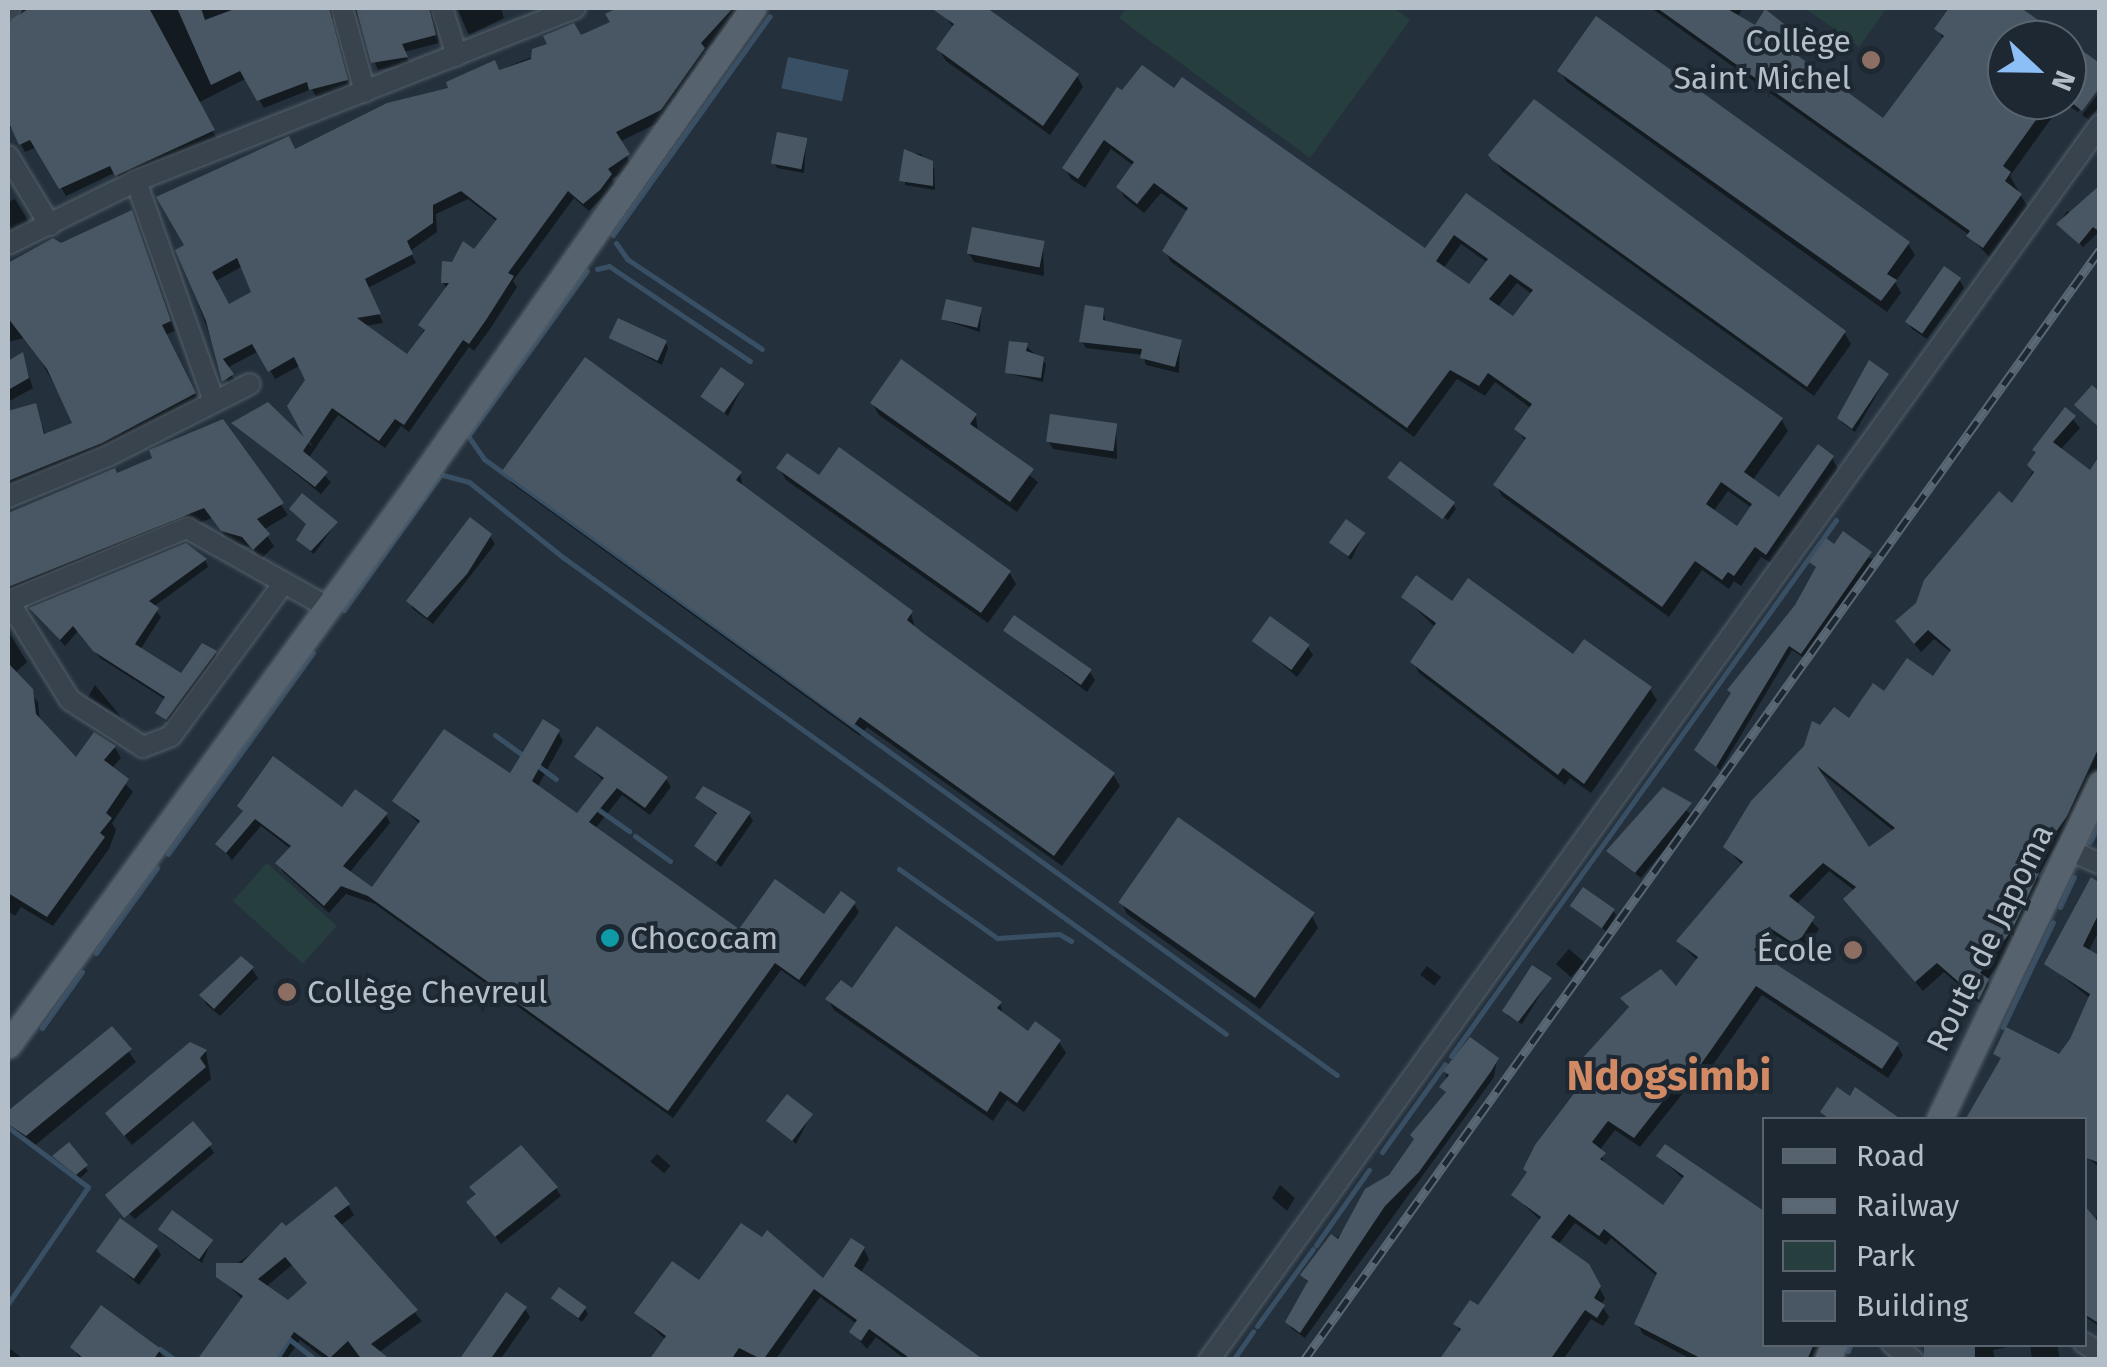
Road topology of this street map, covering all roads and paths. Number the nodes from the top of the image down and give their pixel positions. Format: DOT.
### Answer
graph roads {
  1 [pos="342,8"];
  2 [pos="442,8"];
  3 [pos="575,8"];
  4 [pos="754,8"];
  5 [pos="457,56"];
  6 [pos="364,92"];
  7 [pos="2100,125"];
  8 [pos="8,156"];
  9 [pos="136,182"];
  10 [pos="50,225"];
  11 [pos="8,244"];
  12 [pos="250,384"];
  13 [pos="214,401"];
  14 [pos="8,497"];
  15 [pos="290,591"];
  16 [pos="8,602"];
  17 [pos="324,605"];
  18 [pos="2100,784"];
  19 [pos="2069,850"];
  20 [pos="2100,864"];
  21 [pos="8,1045"];
  22 [pos="1939,1117"];
  23 [pos="1210,1360"];
  1 -- 6 [label="street"];
  2 -- 5 [label="street"];
  3 -- 5 [label="street"];
  4 -- 17 [label="main road"];
  5 -- 6 [label="street"];
  6 -- 9 [label="street"];
  7 -- 23 [label="street"];
  8 -- 10 [label="street"];
  9 -- 10 [label="street"];
  9 -- 13 [label="street"];
  10 -- 11 [label="street"];
  12 -- 13 [label="street"];
  13 -- 14 [label="street"];
  15 -- 16 [label="street"];
  15 -- 16 [label="street"];
  15 -- 17 [label="street"];
  17 -- 21 [label="main road"];
  18 -- 19 [label="main road, Route de Japoma"];
  19 -- 20 [label="street"];
  19 -- 22 [label="main road, Route de Japoma"];
}
